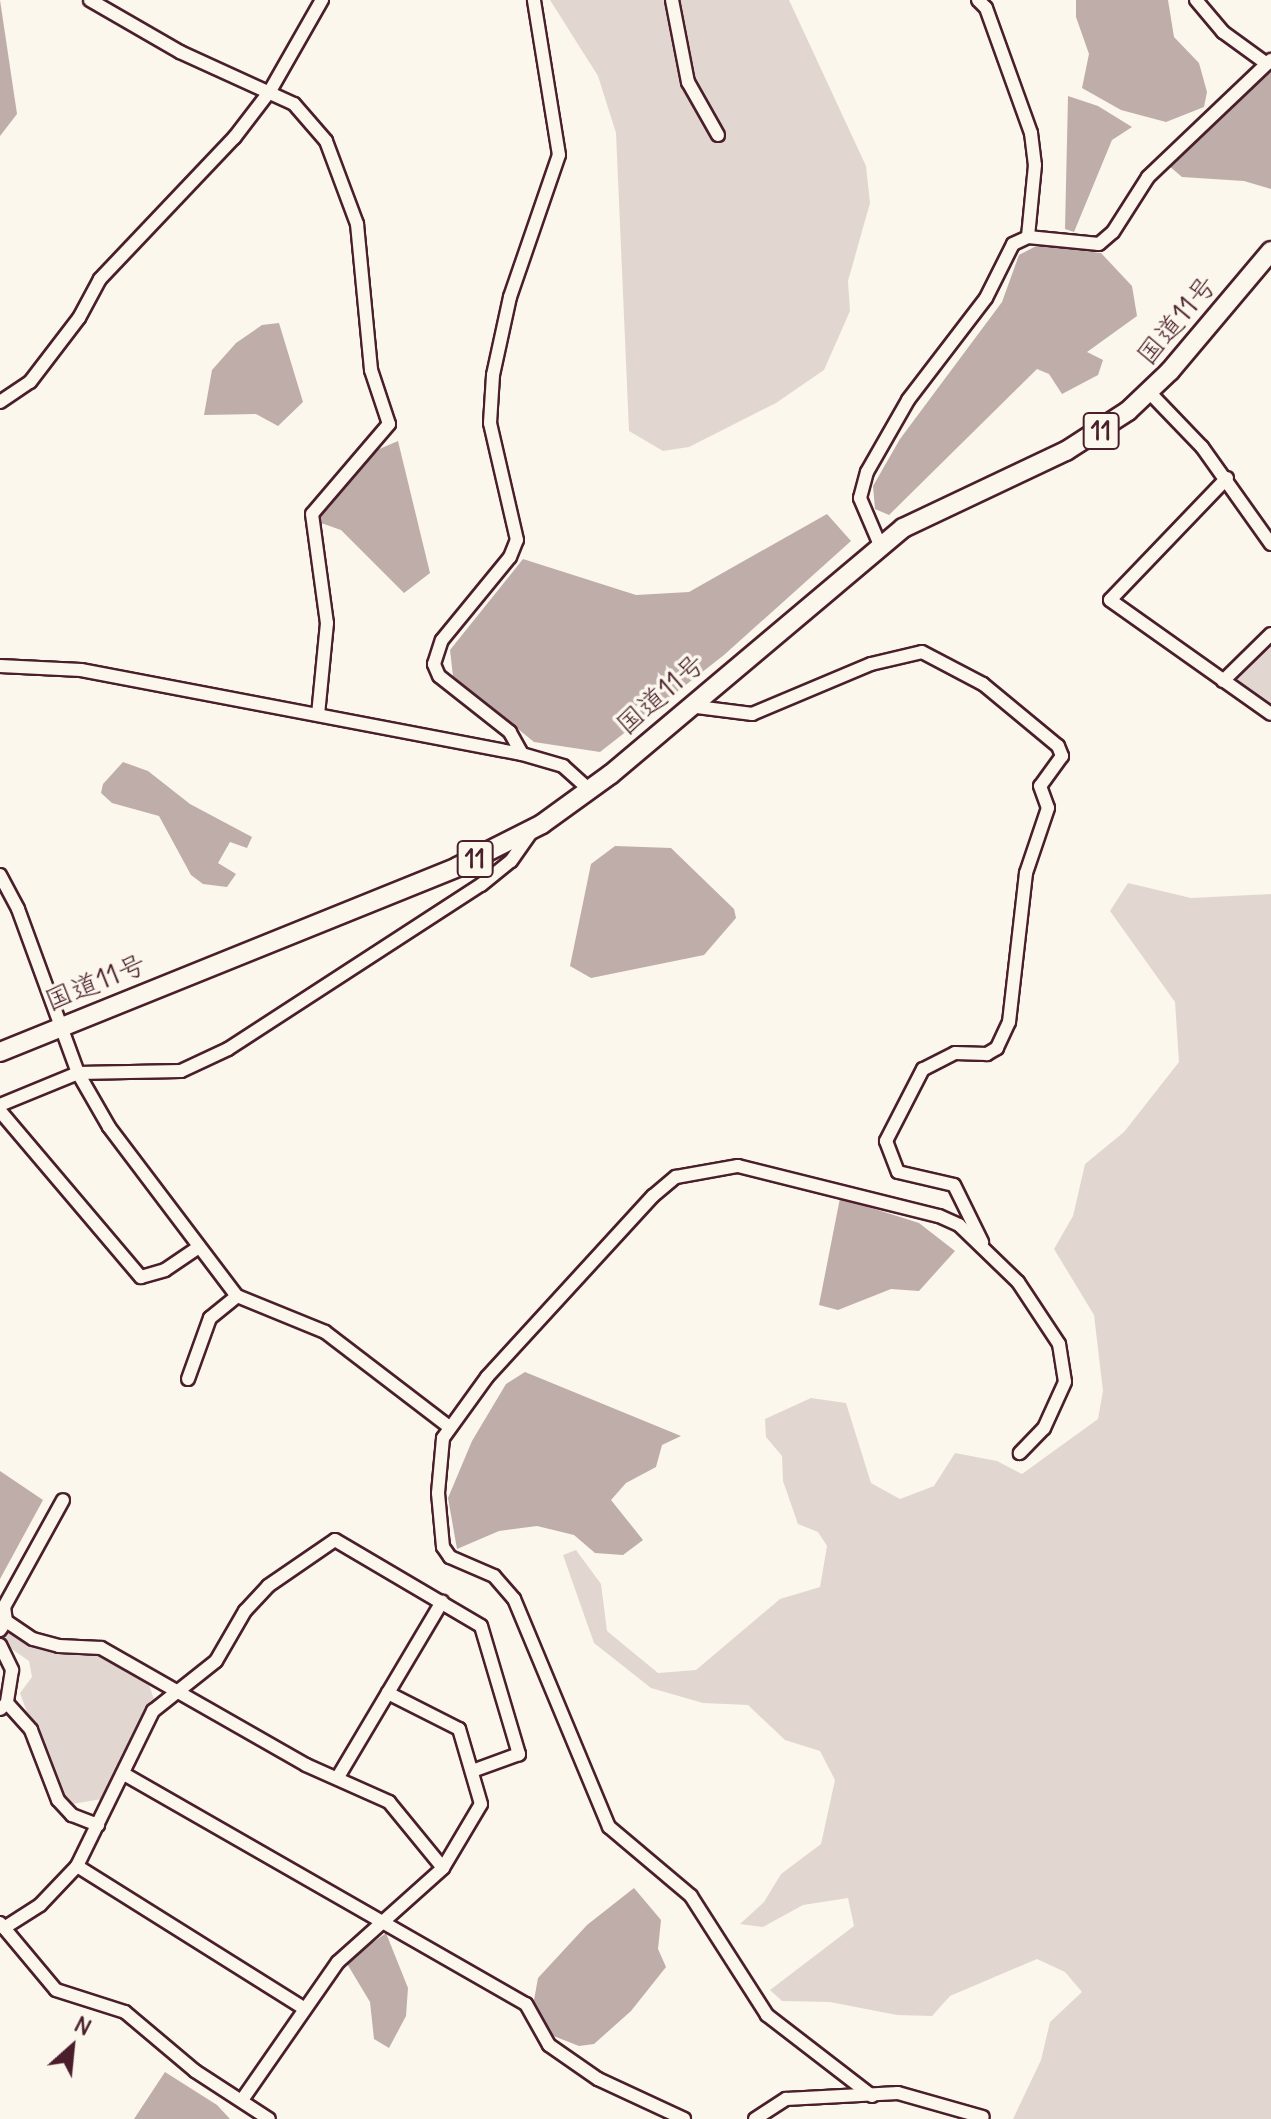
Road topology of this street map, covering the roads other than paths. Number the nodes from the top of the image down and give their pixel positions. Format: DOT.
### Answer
graph roads {
  1 [pos="90,0"];
  2 [pos="322,0"];
  3 [pos="534,0"];
  4 [pos="672,0"];
  5 [pos="978,0"];
  6 [pos="1196,0"];
  7 [pos="1269,62"];
  8 [pos="270,91"];
  9 [pos="718,135"];
  10 [pos="1028,237"];
  11 [pos="1271,251"];
  12 [pos="1150,393"];
  13 [pos="0,402"];
  14 [pos="1227,478"];
  15 [pos="1271,544"];
  16 [pos="880,545"];
  17 [pos="1271,634"];
  18 [pos="0,666"];
  19 [pos="1223,681"];
  20 [pos="689,706"];
  21 [pos="1271,714"];
  22 [pos="318,715"];
  23 [pos="522,754"];
  24 [pos="590,790"];
  25 [pos="533,829"];
  26 [pos="0,875"];
  27 [pos="63,1025"];
  28 [pos="0,1052"];
  29 [pos="78,1073"];
  30 [pos="0,1108"];
  31 [pos="199,1247"];
  32 [pos="987,1252"];
  33 [pos="237,1296"];
  34 [pos="188,1379"];
  35 [pos="448,1426"];
  36 [pos="1020,1453"];
  37 [pos="63,1500"];
  38 [pos="442,1602"];
  39 [pos="3,1625"];
  40 [pos="0,1645"];
  41 [pos="179,1688"];
  42 [pos="388,1693"];
  43 [pos="4,1706"];
  44 [pos="472,1771"];
  45 [pos="124,1774"];
  46 [pos="338,1777"];
  47 [pos="98,1825"];
  48 [pos="77,1866"];
  49 [pos="443,1868"];
  50 [pos="385,1924"];
  51 [pos="2,1926"];
  52 [pos="305,2009"];
  53 [pos="872,2096"];
  54 [pos="242,2100"];
  55 [pos="983,2117"];
  56 [pos="269,2119"];
  57 [pos="684,2119"];
  58 [pos="755,2119"];
  1 -- 8 [label="street"];
  2 -- 8 [label="street"];
  3 -- 23 [label="street"];
  4 -- 9 [label="street"];
  5 -- 10 [label="street"];
  6 -- 7 [label="street"];
  7 -- 10 [label="street"];
  8 -- 13 [label="street"];
  8 -- 22 [label="street"];
  10 -- 16 [label="street"];
  11 -- 12 [label="highway, 国道11号 / 11"];
  12 -- 14 [label="street"];
  12 -- 16 [label="highway, 国道11号 / 11"];
  14 -- 15 [label="street"];
  14 -- 19 [label="street"];
  16 -- 20 [label="highway, 国道11号 / 11"];
  17 -- 19 [label="street"];
  18 -- 22 [label="street"];
  19 -- 21 [label="street"];
  20 -- 24 [label="highway, 国道11号 / 11"];
  20 -- 32 [label="street"];
  22 -- 23 [label="street"];
  23 -- 24 [label="street"];
  24 -- 25 [label="highway, 国道11号 / 11"];
  25 -- 27 [label="highway, 国道11号 / 11"];
  25 -- 29 [label="street"];
  26 -- 27 [label="street"];
  27 -- 28 [label="highway, 国道11号 / 11"];
  27 -- 29 [label="street"];
  29 -- 30 [label="street"];
  29 -- 31 [label="street"];
  30 -- 31 [label="street"];
  31 -- 33 [label="street"];
  32 -- 35 [label="street"];
  32 -- 36 [label="street"];
  33 -- 34 [label="street"];
  33 -- 35 [label="street"];
  35 -- 53 [label="street"];
  37 -- 39 [label="street"];
  38 -- 41 [label="street"];
  38 -- 42 [label="street"];
  38 -- 44 [label="street"];
  39 -- 41 [label="street"];
  40 -- 43 [label="street"];
  41 -- 45 [label="street"];
  41 -- 46 [label="street"];
  42 -- 44 [label="street"];
  42 -- 46 [label="street"];
  43 -- 47 [label="street"];
  44 -- 49 [label="street"];
  45 -- 47 [label="street"];
  45 -- 50 [label="street"];
  46 -- 49 [label="street"];
  47 -- 48 [label="street"];
  48 -- 51 [label="street"];
  48 -- 52 [label="street"];
  49 -- 50 [label="street"];
  50 -- 52 [label="street"];
  50 -- 57 [label="street"];
  51 -- 54 [label="street"];
  52 -- 54 [label="street"];
  53 -- 55 [label="street"];
  53 -- 58 [label="street"];
  54 -- 56 [label="street"];
}
